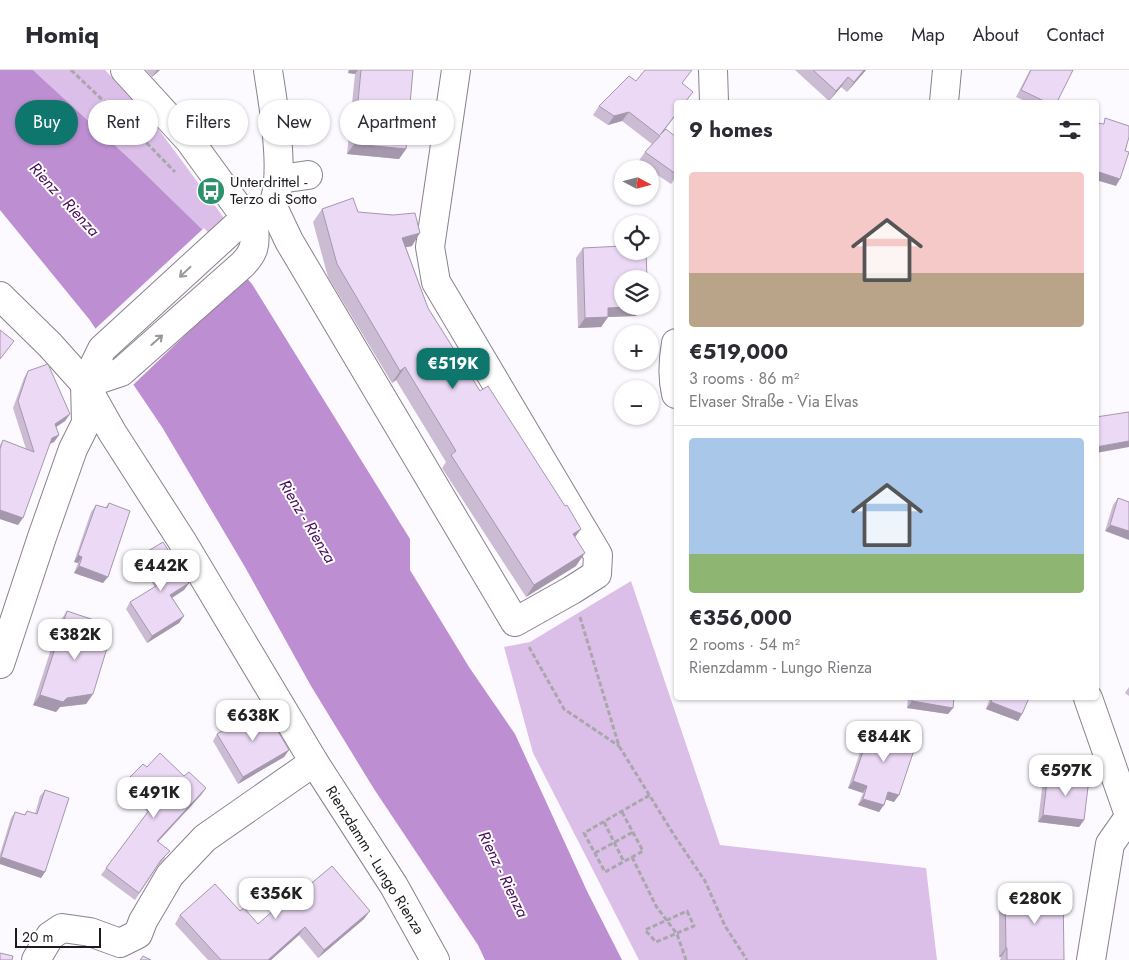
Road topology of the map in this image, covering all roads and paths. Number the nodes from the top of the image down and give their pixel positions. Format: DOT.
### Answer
graph roads {
  1 [pos="71,70"];
  2 [pos="125,70"];
  3 [pos="268,70"];
  4 [pos="456,70"];
  5 [pos="713,70"];
  6 [pos="947,70"];
  7 [pos="714,100"];
  8 [pos="944,100"];
  9 [pos="176,173"];
  10 [pos="308,175"];
  11 [pos="280,179"];
  12 [pos="273,207"];
  13 [pos="246,217"];
  14 [pos="0,296"];
  15 [pos="674,356"];
  16 [pos="85,384"];
  17 [pos="674,385"];
  18 [pos="572,590"];
  19 [pos="515,622"];
  20 [pos="0,664"];
  21 [pos="1089,700"];
  22 [pos="619,746"];
  23 [pos="314,762"];
  24 [pos="650,796"];
  25 [pos="622,812"];
  26 [pos="1129,816"];
  27 [pos="604,822"];
  28 [pos="633,832"];
  29 [pos="614,842"];
  30 [pos="594,853"];
  31 [pos="632,857"];
  32 [pos="624,862"];
  33 [pos="666,920"];
  34 [pos="677,934"];
  35 [pos="36,960"];
  36 [pos="434,960"];
  37 [pos="686,960"];
  38 [pos="747,960"];
  39 [pos="1091,960"];
  1 -- 9 [label="path"];
  2 -- 13 [label="street"];
  3 -- 11 [label="street"];
  4 -- 18 [label="street"];
  5 -- 7 [label="street"];
  6 -- 8 [label="street"];
  10 -- 11 [label="street"];
  11 -- 12 [label="street"];
  12 -- 13 [label="street"];
  12 -- 19 [label="street"];
  13 -- 16 [label="street, one-way"];
  16 -- 13 [label="street, one-way"];
  14 -- 16 [label="street, Rienzdamm - Lungo Rienza"];
  15 -- 17 [label="street"];
  16 -- 20 [label="street"];
  16 -- 23 [label="street, Rienzdamm - Lungo Rienza"];
  18 -- 19 [label="street"];
  18 -- 22 [label="path"];
  19 -- 22 [label="path"];
  21 -- 26 [label="street"];
  22 -- 24 [label="path"];
  23 -- 35 [label="street"];
  23 -- 36 [label="street, Rienzdamm - Lungo Rienza"];
  24 -- 25 [label="path"];
  24 -- 38 [label="path"];
  25 -- 27 [label="path"];
  25 -- 28 [label="path"];
  26 -- 39 [label="street"];
  27 -- 29 [label="path"];
  27 -- 30 [label="path"];
  28 -- 29 [label="path"];
  28 -- 31 [label="path"];
  29 -- 30 [label="path"];
  29 -- 32 [label="path"];
  30 -- 32 [label="path"];
  31 -- 32 [label="path"];
  31 -- 33 [label="path"];
  33 -- 34 [label="path"];
  33 -- 34 [label="path"];
  33 -- 34 [label="path"];
  34 -- 37 [label="path"];
}
